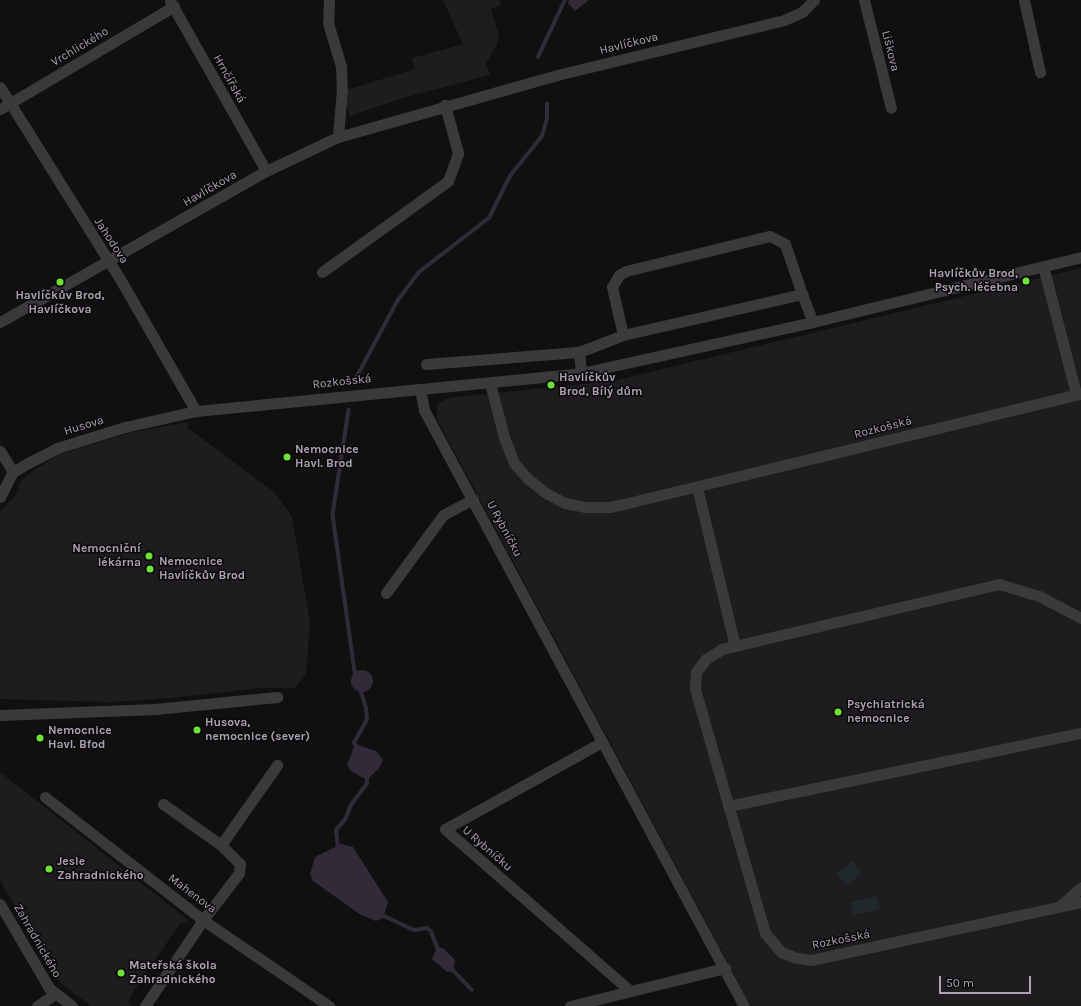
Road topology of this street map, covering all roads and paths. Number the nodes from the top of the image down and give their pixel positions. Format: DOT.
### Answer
graph roads {
  1 [pos="329,0"];
  2 [pos="814,0"];
  3 [pos="864,0"];
  4 [pos="1024,0"];
  5 [pos="172,3"];
  6 [pos="1040,72"];
  7 [pos="0,87"];
  8 [pos="445,105"];
  9 [pos="5,106"];
  10 [pos="891,108"];
  11 [pos="338,137"];
  12 [pos="266,171"];
  13 [pos="1081,257"];
  14 [pos="108,262"];
  15 [pos="1042,266"];
  16 [pos="322,272"];
  17 [pos="802,294"];
  18 [pos="0,322"];
  19 [pos="813,322"];
  20 [pos="623,335"];
  21 [pos="579,352"];
  22 [pos="426,364"];
  23 [pos="580,373"];
  24 [pos="490,383"];
  25 [pos="420,389"];
  26 [pos="1079,394"];
  27 [pos="196,411"];
  28 [pos="0,451"];
  29 [pos="13,472"];
  30 [pos="696,487"];
  31 [pos="0,497"];
  32 [pos="473,499"];
  33 [pos="386,593"];
  34 [pos="1081,618"];
  35 [pos="735,646"];
  36 [pos="277,697"];
  37 [pos="0,715"];
  38 [pos="1081,733"];
  39 [pos="602,742"];
  40 [pos="277,765"];
  41 [pos="45,797"];
  42 [pos="163,804"];
  43 [pos="728,806"];
  44 [pos="221,845"];
  45 [pos="1081,887"];
  46 [pos="1081,902"];
  47 [pos="0,904"];
  48 [pos="1059,906"];
  49 [pos="203,920"];
  50 [pos="725,968"];
  51 [pos="629,990"];
  52 [pos="54,994"];
  53 [pos="37,1006"];
  54 [pos="72,1006"];
  55 [pos="145,1006"];
  56 [pos="329,1006"];
  57 [pos="570,1006"];
  58 [pos="744,1006"];
  1 -- 11 [label="street"];
  2 -- 8 [label="street, Havlíčkova"];
  3 -- 10 [label="street, Liškova"];
  4 -- 6 [label="street"];
  5 -- 9 [label="street, Vrchlického"];
  5 -- 12 [label="street, Hrnčířská"];
  7 -- 9 [label="street, Jahodova"];
  8 -- 11 [label="street, Havlíčkova"];
  8 -- 16 [label="street"];
  9 -- 14 [label="street, Jahodova"];
  11 -- 12 [label="street, Havlíčkova"];
  12 -- 14 [label="street, Havlíčkova"];
  13 -- 15 [label="street, Rozkošská"];
  14 -- 18 [label="street, Havlíčkova"];
  14 -- 27 [label="street, Jahodova"];
  15 -- 19 [label="street, Rozkošská"];
  15 -- 26 [label="street, Rozkošská"];
  17 -- 19 [label="street"];
  17 -- 20 [label="street"];
  17 -- 20 [label="street"];
  19 -- 23 [label="street, Rozkošská"];
  20 -- 21 [label="street"];
  21 -- 22 [label="street"];
  21 -- 23 [label="street"];
  23 -- 24 [label="street, Rozkošská"];
  24 -- 25 [label="street, Rozkošská"];
  24 -- 30 [label="street, Rozkošská"];
  25 -- 27 [label="street, Rozkošská"];
  25 -- 32 [label="street, U Rybníčku"];
  26 -- 30 [label="street, Rozkošská"];
  27 -- 29 [label="street, Husova"];
  28 -- 29 [label="street"];
  29 -- 31 [label="street"];
  30 -- 35 [label="street"];
  32 -- 33 [label="street, U Rybníčku"];
  32 -- 39 [label="street, U Rybníčku"];
  34 -- 35 [label="street, Rozkošská"];
  35 -- 43 [label="street, Rozkošská"];
  36 -- 37 [label="street"];
  38 -- 43 [label="street"];
  39 -- 50 [label="street, U Rybníčku"];
  39 -- 51 [label="street, U Rybníčku"];
  40 -- 44 [label="street"];
  41 -- 49 [label="street, Mahenova"];
  42 -- 44 [label="street"];
  43 -- 48 [label="street, Rozkošská"];
  44 -- 49 [label="street"];
  45 -- 48 [label="street, Rozkošská"];
  46 -- 48 [label="street, Rozkošská"];
  47 -- 52 [label="street, Zahradnického"];
  49 -- 55 [label="street"];
  49 -- 56 [label="street, Mahenova"];
  50 -- 51 [label="street"];
  50 -- 58 [label="street, U Rybníčku"];
  51 -- 57 [label="street"];
  52 -- 53 [label="street"];
  52 -- 54 [label="street, Zahradnického"];
}
